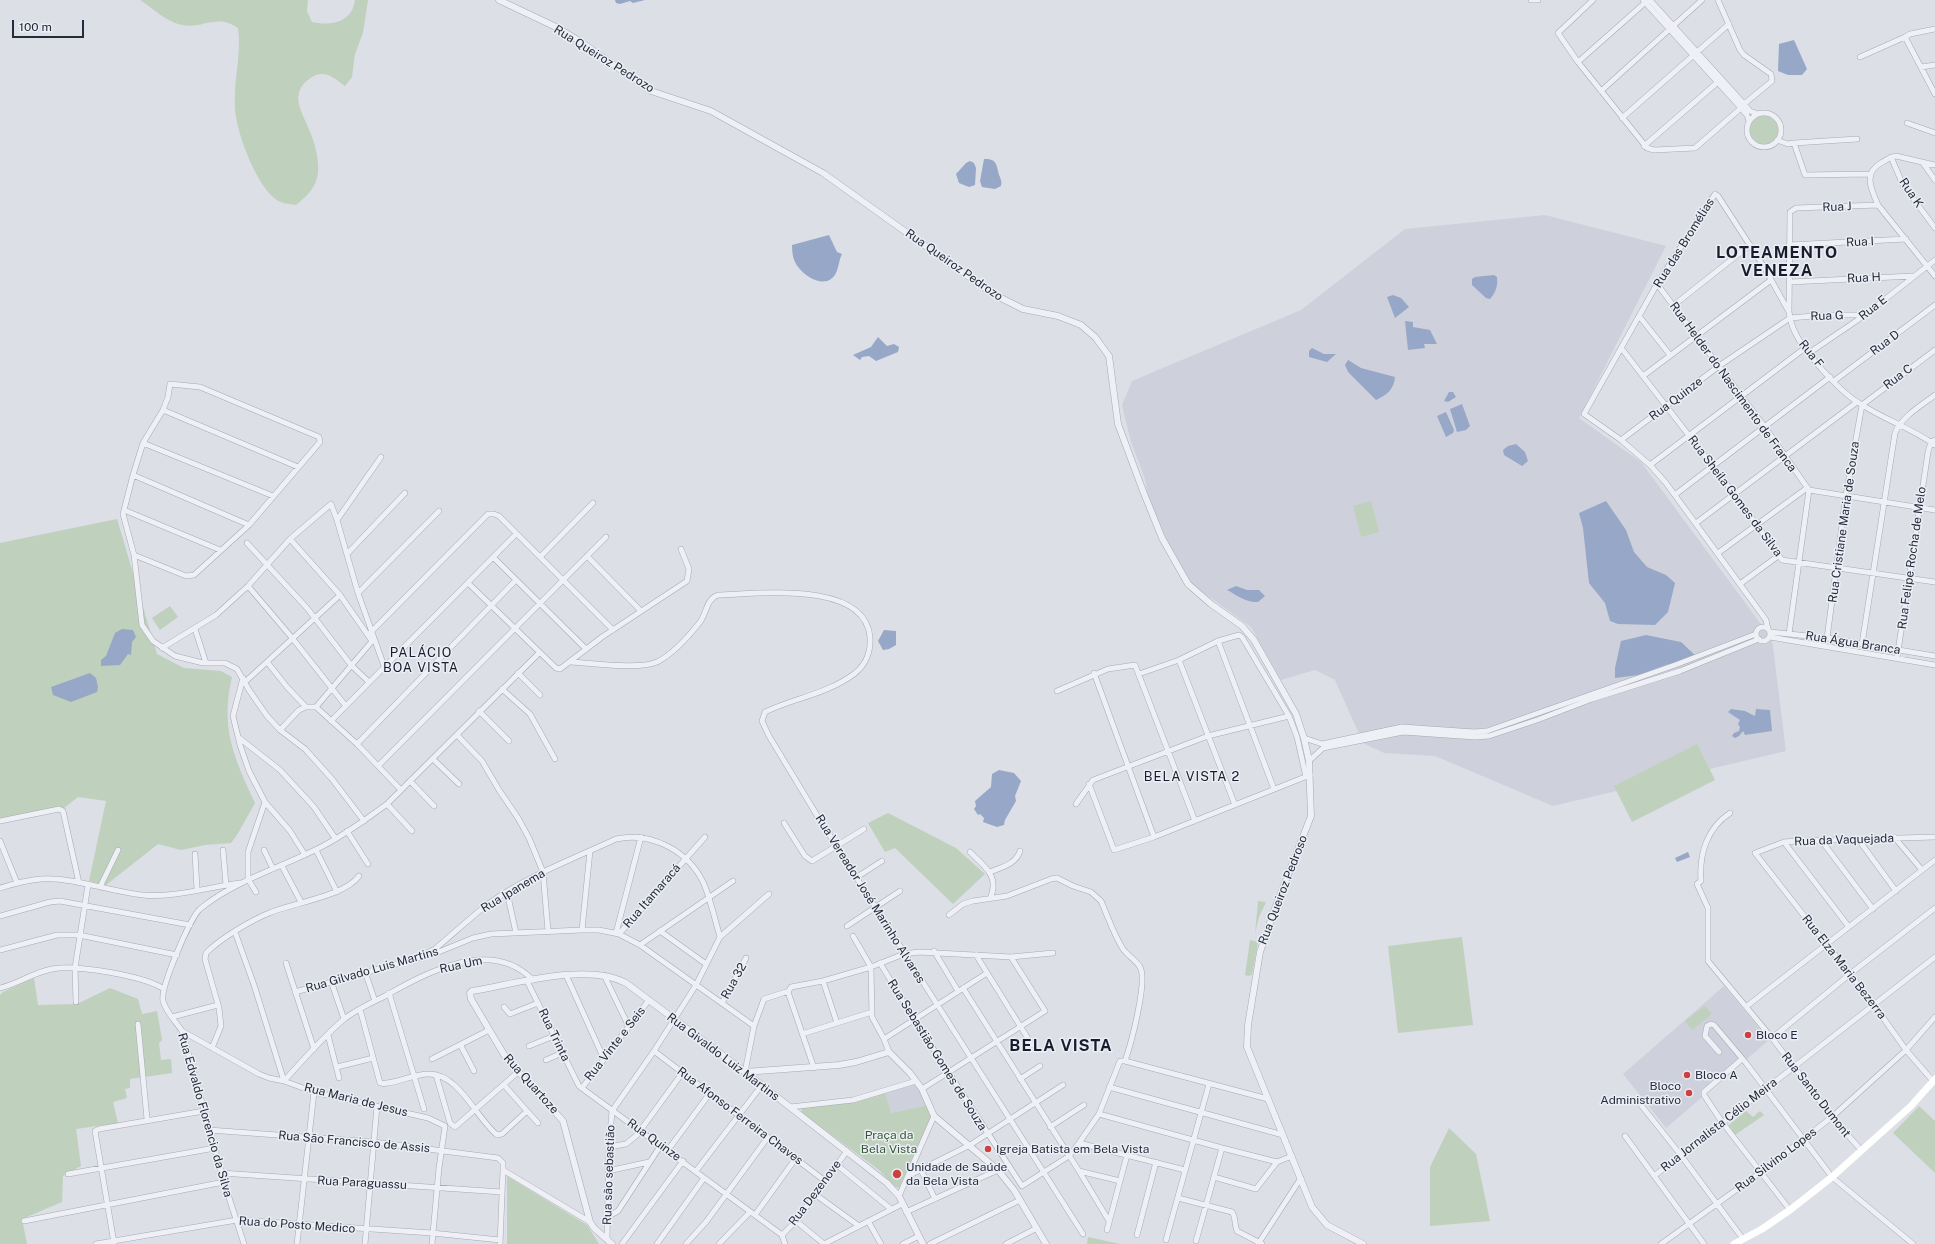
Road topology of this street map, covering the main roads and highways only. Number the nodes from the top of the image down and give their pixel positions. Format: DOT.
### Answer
graph roads {
  1 [pos="1934,1080"];
  2 [pos="1734,1244"];
  1 -- 2 [label="main road"];
}
